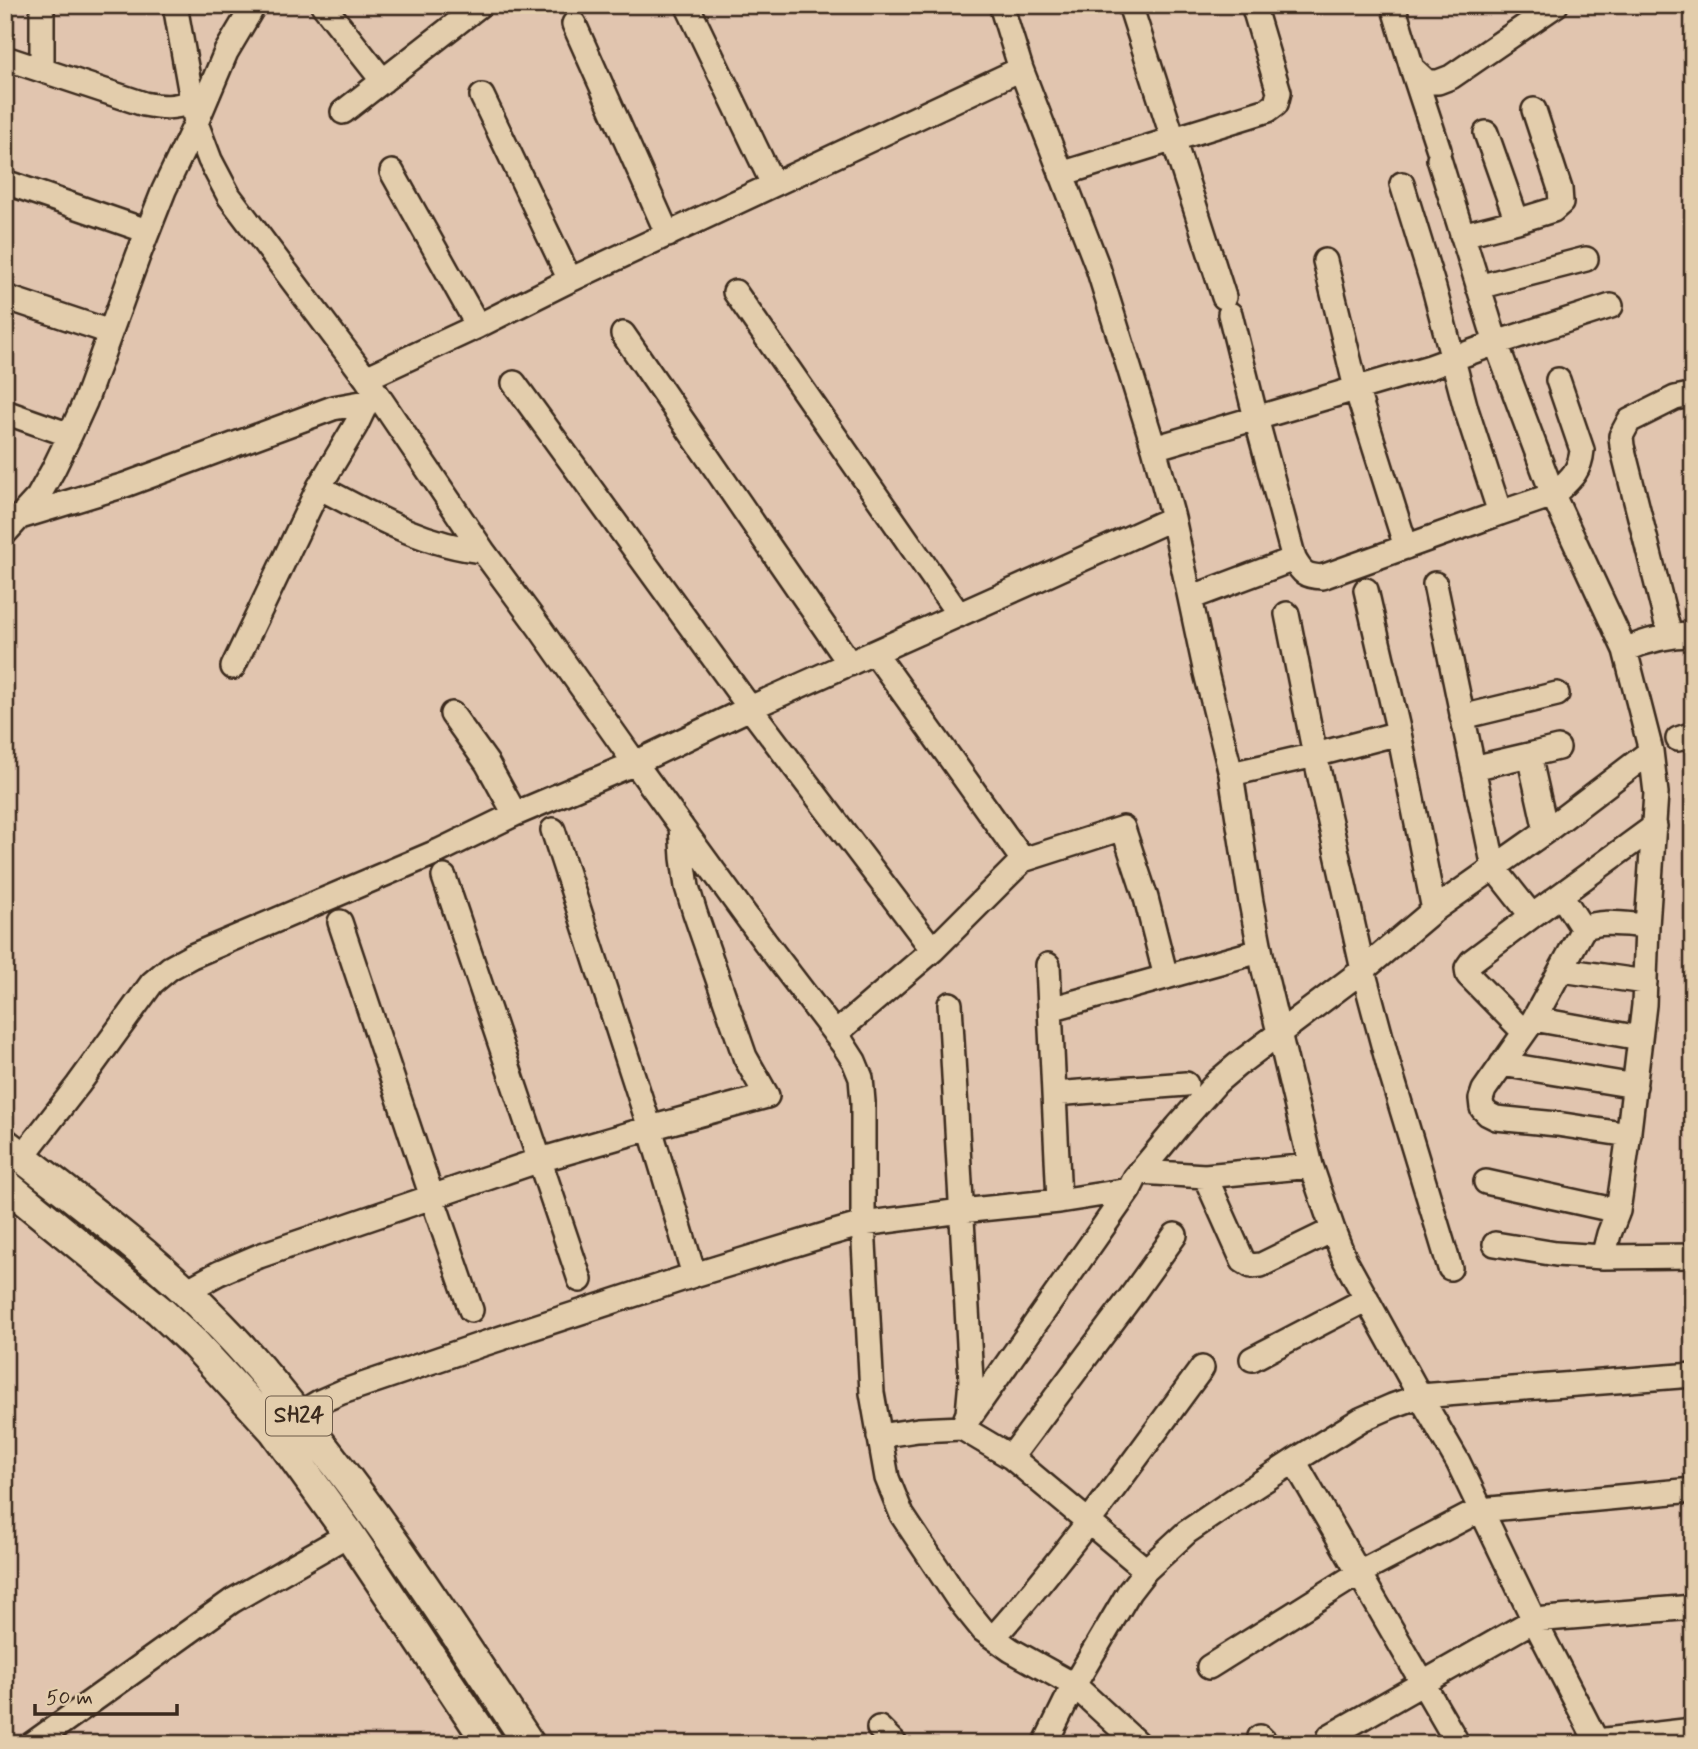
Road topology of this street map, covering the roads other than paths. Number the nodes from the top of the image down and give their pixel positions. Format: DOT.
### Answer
graph roads {
  1 [pos="42,5"];
  2 [pos="175,5"];
  3 [pos="254,5"];
  4 [pos="323,5"];
  5 [pos="480,5"];
  6 [pos="687,5"];
  7 [pos="1001,5"];
  8 [pos="1130,5"];
  9 [pos="1253,5"];
  10 [pos="1393,5"];
  11 [pos="1556,5"];
  12 [pos="575,24"];
  13 [pos="5,58"];
  14 [pos="1412,68"];
  15 [pos="1021,69"];
  16 [pos="42,70"];
  17 [pos="383,81"];
  18 [pos="482,96"];
  19 [pos="1534,110"];
  20 [pos="194,112"];
  21 [pos="343,112"];
  22 [pos="1486,133"];
  23 [pos="1173,139"];
  24 [pos="392,172"];
  25 [pos="1062,173"];
  26 [pos="5,182"];
  27 [pos="774,184"];
  28 [pos="1402,184"];
  29 [pos="1517,221"];
  30 [pos="147,231"];
  31 [pos="668,235"];
  32 [pos="1462,235"];
  33 [pos="1586,258"];
  34 [pos="1325,261"];
  35 [pos="570,280"];
  36 [pos="1478,287"];
  37 [pos="735,292"];
  38 [pos="5,297"];
  39 [pos="1611,306"];
  40 [pos="478,326"];
  41 [pos="110,332"];
  42 [pos="623,334"];
  43 [pos="1496,343"];
  44 [pos="1453,360"];
  45 [pos="1558,380"];
  46 [pos="514,383"];
  47 [pos="1356,388"];
  48 [pos="369,391"];
  49 [pos="1693,398"];
  50 [pos="5,412"];
  51 [pos="1256,418"];
  52 [pos="70,435"];
  53 [pos="1154,448"];
  54 [pos="319,487"];
  55 [pos="1553,495"];
  56 [pos="1500,513"];
  57 [pos="1172,518"];
  58 [pos="13,525"];
  59 [pos="1406,547"];
  60 [pos="483,551"];
  61 [pos="1294,559"];
  62 [pos="1435,584"];
  63 [pos="1366,590"];
  64 [pos="1190,598"];
  65 [pos="1287,614"];
  66 [pos="959,615"];
  67 [pos="1693,635"];
  68 [pos="1670,636"];
  69 [pos="1625,650"];
  70 [pos="874,653"];
  71 [pos="850,664"];
  72 [pos="233,667"];
  73 [pos="1557,694"];
  74 [pos="750,708"];
  75 [pos="452,714"];
  76 [pos="1462,717"];
  77 [pos="1399,733"];
  78 [pos="1558,748"];
  79 [pos="1651,751"];
  80 [pos="1315,755"];
  81 [pos="1529,755"];
  82 [pos="635,763"];
  83 [pos="1473,768"];
  84 [pos="1231,774"];
  85 [pos="515,814"];
  86 [pos="681,826"];
  87 [pos="1655,826"];
  88 [pos="553,830"];
  89 [pos="1546,831"];
  90 [pos="1023,860"];
  91 [pos="1494,868"];
  92 [pos="444,877"];
  93 [pos="1560,895"];
  94 [pos="1434,910"];
  95 [pos="1532,916"];
  96 [pos="340,922"];
  97 [pos="1647,926"];
  98 [pos="1583,929"];
  99 [pos="933,950"];
  100 [pos="1261,951"];
  101 [pos="1048,965"];
  102 [pos="1363,970"];
  103 [pos="1562,970"];
  104 [pos="1166,977"];
  105 [pos="1645,982"];
  106 [pos="950,1004"];
  107 [pos="1050,1009"];
  108 [pos="1529,1025"];
  109 [pos="1279,1033"];
  110 [pos="835,1034"];
  111 [pos="1640,1038"];
  112 [pos="1502,1064"];
  113 [pos="1186,1084"];
  114 [pos="1635,1086"];
  115 [pos="1054,1094"];
  116 [pos="650,1128"];
  117 [pos="1629,1135"];
  118 [pos="14,1150"];
  119 [pos="540,1160"];
  120 [pos="1311,1166"];
  121 [pos="1205,1176"];
  122 [pos="1134,1181"];
  123 [pos="1486,1182"];
  124 [pos="5,1184"];
  125 [pos="432,1197"];
  126 [pos="1059,1201"];
  127 [pos="961,1211"];
  128 [pos="1618,1211"];
  129 [pos="863,1224"];
  130 [pos="1333,1230"];
  131 [pos="1175,1235"];
  132 [pos="1495,1244"];
  133 [pos="1693,1256"];
  134 [pos="1603,1257"];
  135 [pos="1450,1268"];
  136 [pos="694,1275"];
  137 [pos="580,1280"];
  138 [pos="186,1291"];
  139 [pos="1367,1299"];
  140 [pos="471,1310"];
  141 [pos="1252,1359"];
  142 [pos="1202,1368"];
  143 [pos="1693,1375"];
  144 [pos="1420,1396"];
  145 [pos="286,1422"];
  146 [pos="962,1428"];
  147 [pos="879,1436"];
  148 [pos="1010,1457"];
  149 [pos="1294,1461"];
  150 [pos="1693,1490"];
  151 [pos="1480,1510"];
  152 [pos="1088,1522"];
  153 [pos="349,1534"];
  154 [pos="1146,1570"];
  155 [pos="1359,1573"];
  156 [pos="1693,1607"];
  157 [pos="1534,1620"];
  158 [pos="993,1637"];
  159 [pos="1209,1667"];
  160 [pos="1423,1682"];
  161 [pos="1074,1685"];
  162 [pos="1693,1730"];
  163 [pos="1331,1736"];
  164 [pos="1597,1743"];
  165 [pos="32,1744"];
  166 [pos="489,1744"];
  167 [pos="530,1744"];
  168 [pos="1046,1744"];
  169 [pos="1138,1744"];
  170 [pos="1458,1744"];
  1 -- 16 [label="street"];
  2 -- 20 [label="street"];
  3 -- 20 [label="street"];
  4 -- 17 [label="street"];
  5 -- 17 [label="street"];
  6 -- 27 [label="street"];
  7 -- 15 [label="street"];
  8 -- 23 [label="street"];
  9 -- 23 [label="street"];
  10 -- 14 [label="street"];
  11 -- 14 [label="street"];
  12 -- 31 [label="street"];
  13 -- 16 [label="street"];
  14 -- 32 [label="street"];
  15 -- 25 [label="street"];
  15 -- 27 [label="street"];
  16 -- 20 [label="street"];
  17 -- 21 [label="street"];
  18 -- 35 [label="street"];
  19 -- 29 [label="street"];
  20 -- 30 [label="street"];
  20 -- 48 [label="street"];
  22 -- 29 [label="street"];
  23 -- 25 [label="street"];
  23 -- 51 [label="street"];
  24 -- 40 [label="street"];
  25 -- 53 [label="street"];
  26 -- 30 [label="street"];
  27 -- 31 [label="street"];
  28 -- 44 [label="street"];
  29 -- 32 [label="street"];
  30 -- 41 [label="street"];
  31 -- 35 [label="street"];
  32 -- 36 [label="street"];
  33 -- 36 [label="street"];
  34 -- 47 [label="street"];
  35 -- 40 [label="street"];
  36 -- 43 [label="street"];
  37 -- 66 [label="street"];
  38 -- 41 [label="street"];
  39 -- 43 [label="street"];
  40 -- 48 [label="street"];
  41 -- 52 [label="street"];
  42 -- 71 [label="street"];
  43 -- 44 [label="street"];
  43 -- 55 [label="street"];
  44 -- 47 [label="street"];
  44 -- 56 [label="street"];
  45 -- 55 [label="street"];
  46 -- 74 [label="street"];
  47 -- 51 [label="street"];
  47 -- 59 [label="street"];
  48 -- 54 [label="street"];
  48 -- 58 [label="street"];
  48 -- 60 [label="street"];
  49 -- 68 [label="street"];
  50 -- 52 [label="street"];
  51 -- 53 [label="street"];
  51 -- 61 [label="street"];
  52 -- 58 [label="street"];
  53 -- 57 [label="street"];
  54 -- 60 [label="street"];
  54 -- 72 [label="street"];
  55 -- 56 [label="street"];
  55 -- 69 [label="street"];
  56 -- 59 [label="street"];
  57 -- 64 [label="street"];
  57 -- 66 [label="street"];
  59 -- 61 [label="street"];
  60 -- 82 [label="street"];
  61 -- 64 [label="street"];
  62 -- 76 [label="street"];
  63 -- 77 [label="street"];
  64 -- 84 [label="street"];
  65 -- 80 [label="street"];
  66 -- 70 [label="street"];
  67 -- 68 [label="street"];
  68 -- 69 [label="street"];
  69 -- 79 [label="street"];
  70 -- 71 [label="street"];
  70 -- 90 [label="street"];
  71 -- 74 [label="street"];
  73 -- 76 [label="street"];
  74 -- 82 [label="street"];
  74 -- 99 [label="street"];
  75 -- 85 [label="street"];
  76 -- 83 [label="street"];
  77 -- 80 [label="street"];
  77 -- 94 [label="street"];
  78 -- 81 [label="street"];
  79 -- 87 [label="street"];
  79 -- 89 [label="street"];
  80 -- 84 [label="street"];
  80 -- 102 [label="street"];
  81 -- 83 [label="street"];
  81 -- 89 [label="street"];
  82 -- 85 [label="street"];
  82 -- 86 [label="street"];
  83 -- 91 [label="street"];
  84 -- 100 [label="street"];
  85 -- 118 [label="street"];
  86 -- 110 [label="street"];
  86 -- 116 [label="street"];
  87 -- 93 [label="street"];
  87 -- 97 [label="street"];
  88 -- 116 [label="street"];
  89 -- 91 [label="street"];
  90 -- 99 [label="street"];
  90 -- 104 [label="street"];
  91 -- 94 [label="street"];
  91 -- 95 [label="street"];
  92 -- 119 [label="street"];
  93 -- 95 [label="street"];
  93 -- 98 [label="street"];
  94 -- 102 [label="street"];
  95 -- 108 [label="street"];
  96 -- 125 [label="street"];
  97 -- 98 [label="street"];
  97 -- 105 [label="street"];
  98 -- 103 [label="street"];
  99 -- 110 [label="street"];
  100 -- 104 [label="street"];
  100 -- 109 [label="street"];
  101 -- 107 [label="street"];
  102 -- 109 [label="street"];
  102 -- 135 [label="street"];
  103 -- 105 [label="street"];
  103 -- 108 [label="street"];
  104 -- 107 [label="street"];
  105 -- 111 [label="street"];
  106 -- 127 [label="street"];
  107 -- 115 [label="street"];
  108 -- 111 [label="street"];
  108 -- 112 [label="street"];
  109 -- 120 [label="street"];
  109 -- 122 [label="street"];
  110 -- 129 [label="street"];
  111 -- 114 [label="street"];
  112 -- 114 [label="street"];
  112 -- 117 [label="street"];
  113 -- 115 [label="street"];
  114 -- 117 [label="street"];
  115 -- 126 [label="street"];
  116 -- 119 [label="street"];
  116 -- 136 [label="street"];
  117 -- 128 [label="street"];
  118 -- 138 [label="main road, SH24"];
  119 -- 125 [label="street"];
  119 -- 137 [label="street"];
  120 -- 121 [label="street"];
  120 -- 130 [label="street"];
  121 -- 122 [label="street"];
  121 -- 130 [label="street"];
  122 -- 126 [label="street"];
  122 -- 146 [label="street"];
  123 -- 128 [label="street"];
  124 -- 145 [label="main road, SH24"];
  125 -- 138 [label="street"];
  125 -- 140 [label="street"];
  126 -- 127 [label="street"];
  127 -- 129 [label="street"];
  127 -- 146 [label="street"];
  128 -- 134 [label="street"];
  129 -- 136 [label="street"];
  129 -- 147 [label="street"];
  130 -- 139 [label="street"];
  131 -- 148 [label="street"];
  132 -- 134 [label="street"];
  133 -- 134 [label="street"];
  136 -- 145 [label="street"];
  138 -- 145 [label="main road, SH24"];
  139 -- 141 [label="street"];
  139 -- 144 [label="street"];
  142 -- 152 [label="street"];
  143 -- 144 [label="street"];
  144 -- 149 [label="street"];
  144 -- 151 [label="street"];
  145 -- 153 [label="main road, SH24"];
  145 -- 167 [label="main road, SH24"];
  146 -- 147 [label="street"];
  146 -- 148 [label="street"];
  147 -- 158 [label="street"];
  148 -- 152 [label="street"];
  149 -- 154 [label="street"];
  149 -- 155 [label="street"];
  150 -- 151 [label="street"];
  151 -- 155 [label="street"];
  151 -- 157 [label="street"];
  152 -- 154 [label="street"];
  152 -- 158 [label="street"];
  153 -- 165 [label="street"];
  153 -- 166 [label="main road, SH24"];
  154 -- 161 [label="street"];
  155 -- 159 [label="street"];
  155 -- 160 [label="street"];
  156 -- 157 [label="street"];
  157 -- 160 [label="street"];
  157 -- 164 [label="street"];
  158 -- 161 [label="street"];
  160 -- 163 [label="street"];
  160 -- 170 [label="street"];
  161 -- 168 [label="street"];
  161 -- 169 [label="street"];
  162 -- 164 [label="street"];
}
